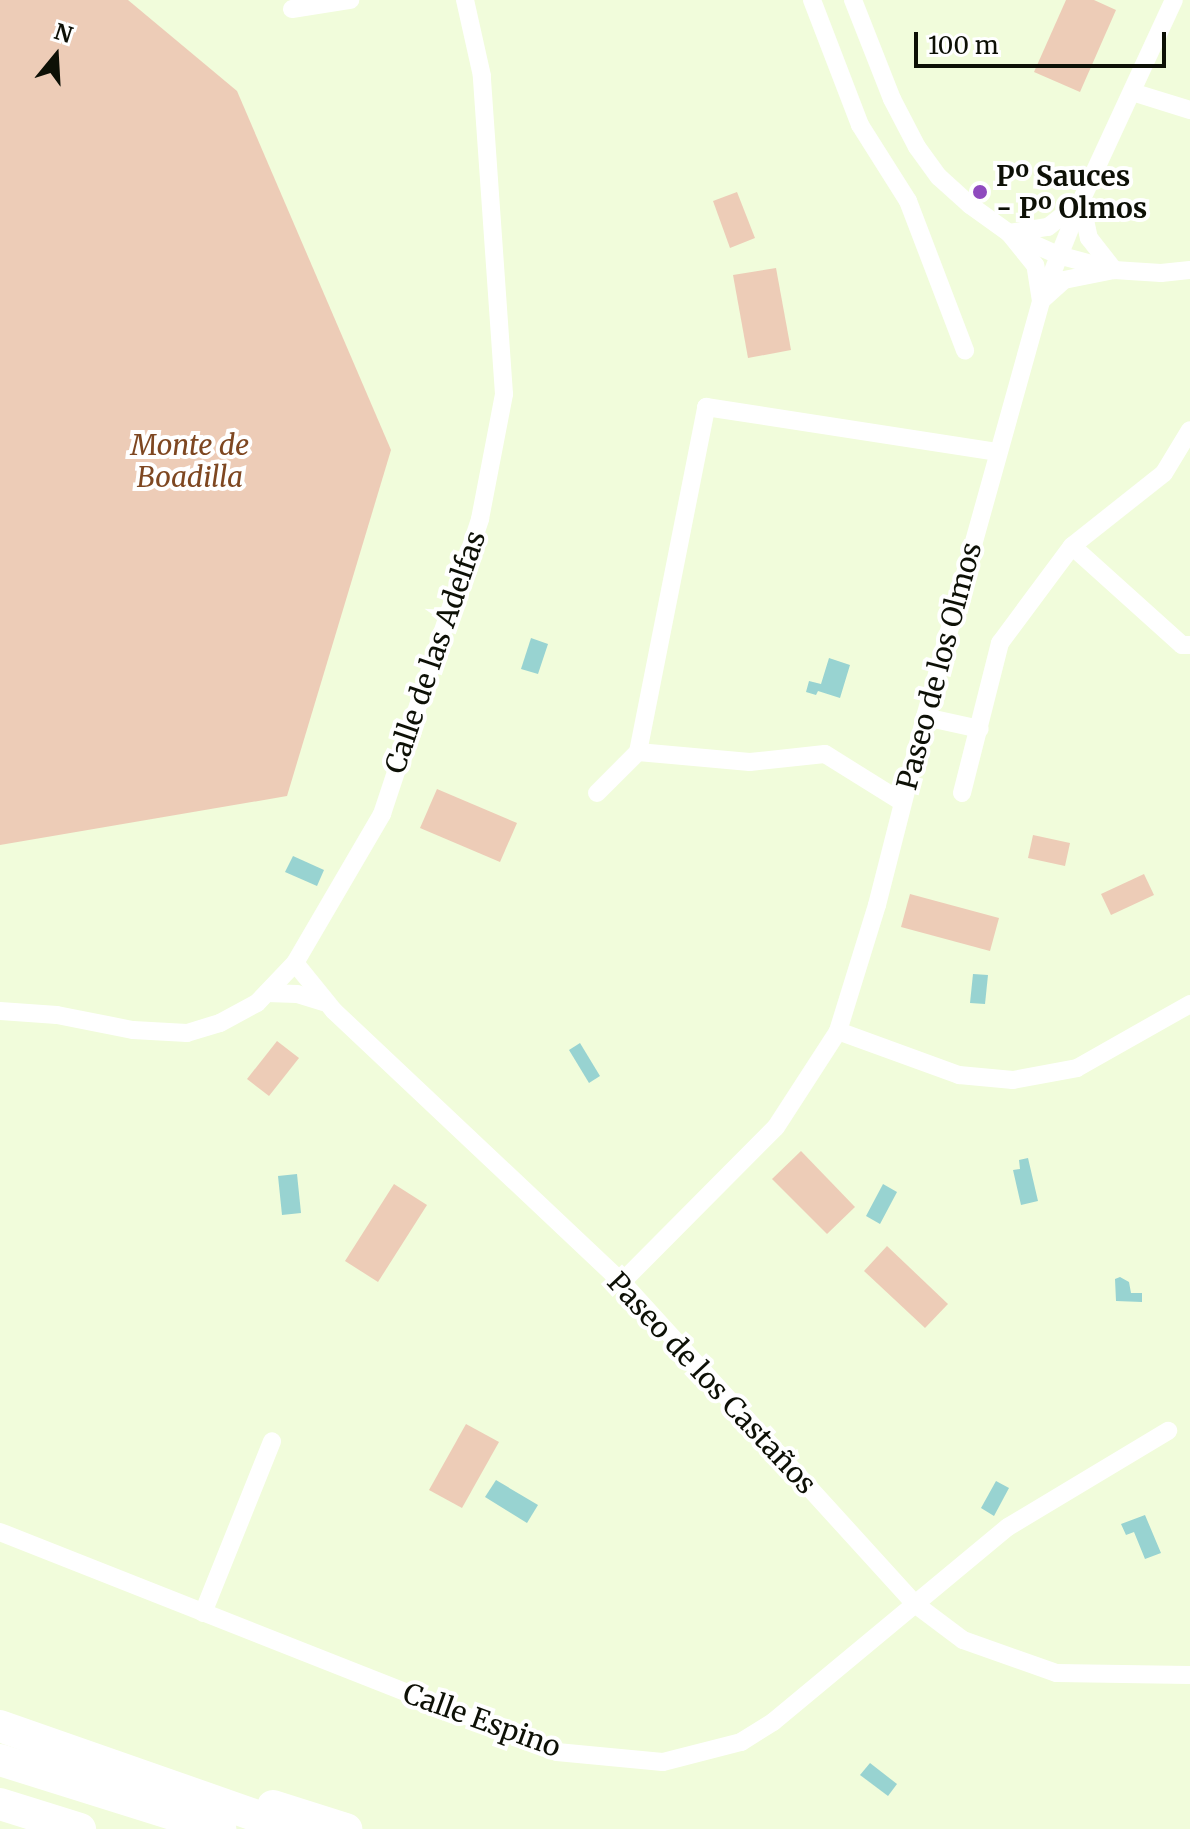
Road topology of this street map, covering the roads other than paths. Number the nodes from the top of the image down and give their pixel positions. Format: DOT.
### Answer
graph roads {
  1 [pos="350,0"];
  2 [pos="465,0"];
  3 [pos="812,0"];
  4 [pos="853,0"];
  5 [pos="1174,0"];
  6 [pos="292,9"];
  7 [pos="1132,92"];
  8 [pos="1188,103"];
  9 [pos="917,147"];
  10 [pos="890,170"];
  11 [pos="1081,201"];
  12 [pos="1009,233"];
  13 [pos="1058,255"];
  14 [pos="1114,270"];
  15 [pos="1190,270"];
  16 [pos="1041,301"];
  17 [pos="965,350"];
  18 [pos="1190,430"];
  19 [pos="997,452"];
  20 [pos="1072,546"];
  21 [pos="1190,645"];
  22 [pos="925,717"];
  23 [pos="980,729"];
  24 [pos="638,752"];
  25 [pos="597,793"];
  26 [pos="962,793"];
  27 [pos="902,802"];
  28 [pos="295,963"];
  29 [pos="267,993"];
  30 [pos="324,1002"];
  31 [pos="1190,1004"];
  32 [pos="0,1011"];
  33 [pos="838,1031"];
  34 [pos="622,1282"];
  35 [pos="1168,1431"];
  36 [pos="272,1441"];
  37 [pos="0,1532"];
  38 [pos="915,1604"];
  39 [pos="203,1613"];
  40 [pos="1190,1675"];
  41 [pos="0,1726"];
  42 [pos="97,1757"];
  43 [pos="0,1760"];
  44 [pos="0,1804"];
  45 [pos="80,1829"];
  46 [pos="220,1829"];
  47 [pos="294,1829"];
  48 [pos="346,1829"];
  1 -- 6 [label="street"];
  2 -- 28 [label="street, Calle de las Adelfas"];
  3 -- 10 [label="street"];
  4 -- 9 [label="street"];
  5 -- 7 [label="street, Paseo de los Olmos"];
  7 -- 8 [label="street"];
  7 -- 11 [label="street, Paseo de los Olmos"];
  9 -- 10 [label="street"];
  9 -- 12 [label="street"];
  10 -- 17 [label="street"];
  11 -- 12 [label="street, Paseo de los Olmos"];
  11 -- 13 [label="street, Paseo de los Olmos"];
  11 -- 14 [label="street"];
  12 -- 13 [label="street"];
  12 -- 16 [label="street, Paseo de los Olmos"];
  13 -- 14 [label="street"];
  13 -- 16 [label="street, Paseo de los Olmos"];
  14 -- 15 [label="street"];
  14 -- 16 [label="street"];
  16 -- 19 [label="street, Paseo de los Olmos"];
  18 -- 20 [label="street"];
  19 -- 22 [label="street, Paseo de los Olmos"];
  19 -- 24 [label="street"];
  20 -- 21 [label="street"];
  20 -- 23 [label="street"];
  22 -- 23 [label="street"];
  22 -- 27 [label="street, Paseo de los Olmos"];
  23 -- 26 [label="street"];
  24 -- 25 [label="street"];
  24 -- 27 [label="street"];
  27 -- 33 [label="street, Paseo de los Olmos"];
  28 -- 29 [label="street, Calle de las Adelfas"];
  28 -- 30 [label="street, Paseo de los Castaños"];
  29 -- 30 [label="street"];
  29 -- 32 [label="street, Calle de las Adelfas"];
  30 -- 34 [label="street, Paseo de los Castaños"];
  31 -- 33 [label="street"];
  33 -- 34 [label="street, Paseo de los Olmos"];
  34 -- 38 [label="street, Paseo de los Castaños"];
  35 -- 38 [label="street, Calle Espino"];
  36 -- 39 [label="street"];
  37 -- 39 [label="street, Calle Espino"];
  38 -- 39 [label="street, Calle Espino"];
  38 -- 40 [label="street, Paseo de los Castaños"];
  41 -- 42 [label="highway"];
  42 -- 47 [label="highway"];
  42 -- 48 [label="highway"];
  43 -- 46 [label="highway"];
  44 -- 45 [label="highway"];
}
